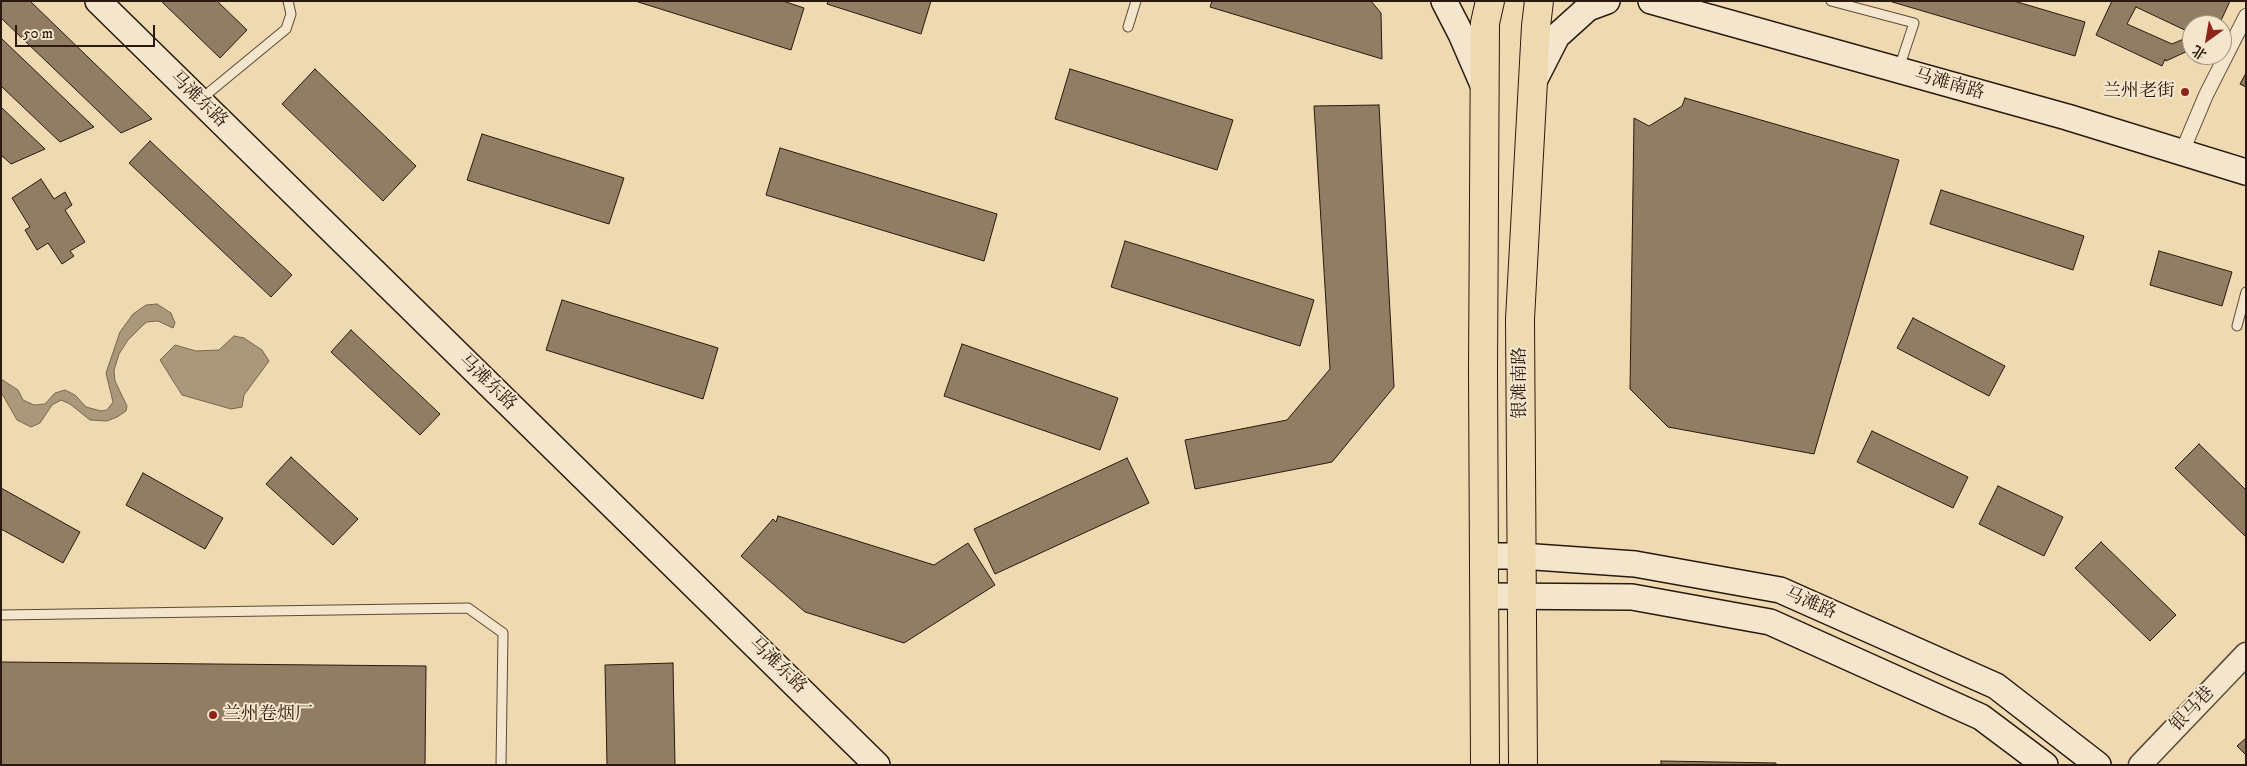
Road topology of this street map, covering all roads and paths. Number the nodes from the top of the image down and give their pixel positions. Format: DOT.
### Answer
graph roads {
  1 [pos="98,1"];
  2 [pos="288,1"];
  3 [pos="1136,1"];
  4 [pos="1444,1"];
  5 [pos="1490,1"];
  6 [pos="1539,1"];
  7 [pos="1607,1"];
  8 [pos="1651,1"];
  9 [pos="1832,1"];
  10 [pos="2246,16"];
  11 [pos="1128,28"];
  12 [pos="1898,70"];
  13 [pos="1533,83"];
  14 [pos="1485,90"];
  15 [pos="199,101"];
  16 [pos="2182,152"];
  17 [pos="2246,172"];
  18 [pos="2246,292"];
  19 [pos="2237,326"];
  20 [pos="1483,556"];
  21 [pos="1521,556"];
  22 [pos="1484,596"];
  23 [pos="1522,596"];
  24 [pos="1,615"];
  25 [pos="2246,654"];
  26 [pos="501,765"];
  27 [pos="877,765"];
  28 [pos="1485,765"];
  29 [pos="1523,765"];
  30 [pos="2045,765"];
  31 [pos="2098,765"];
  32 [pos="2140,765"];
  1 -- 15 [label="main road, 马滩东路"];
  2 -- 15 [label="lane"];
  3 -- 11 [label="lane"];
  4 -- 14 [label="main road"];
  5 -- 14 [label="main road"];
  6 -- 13 [label="main road, 银滩南路"];
  7 -- 13 [label="main road"];
  8 -- 12 [label="main road, 马滩南路"];
  9 -- 12 [label="lane"];
  10 -- 16 [label="street"];
  12 -- 16 [label="main road, 马滩南路"];
  13 -- 21 [label="main road, 银滩南路"];
  14 -- 20 [label="main road"];
  15 -- 27 [label="main road, 马滩东路"];
  16 -- 17 [label="main road, 马滩南路"];
  18 -- 19 [label="lane"];
  20 -- 21 [label="main road, 马滩路"];
  20 -- 22 [label="main road"];
  21 -- 23 [label="main road, 银滩南路"];
  21 -- 31 [label="main road, 马滩路"];
  22 -- 23 [label="main road, 马滩路"];
  22 -- 28 [label="main road"];
  23 -- 29 [label="main road, 银滩南路"];
  23 -- 30 [label="main road, 马滩路"];
  24 -- 26 [label="lane"];
  25 -- 32 [label="street, 银马巷"];
}
